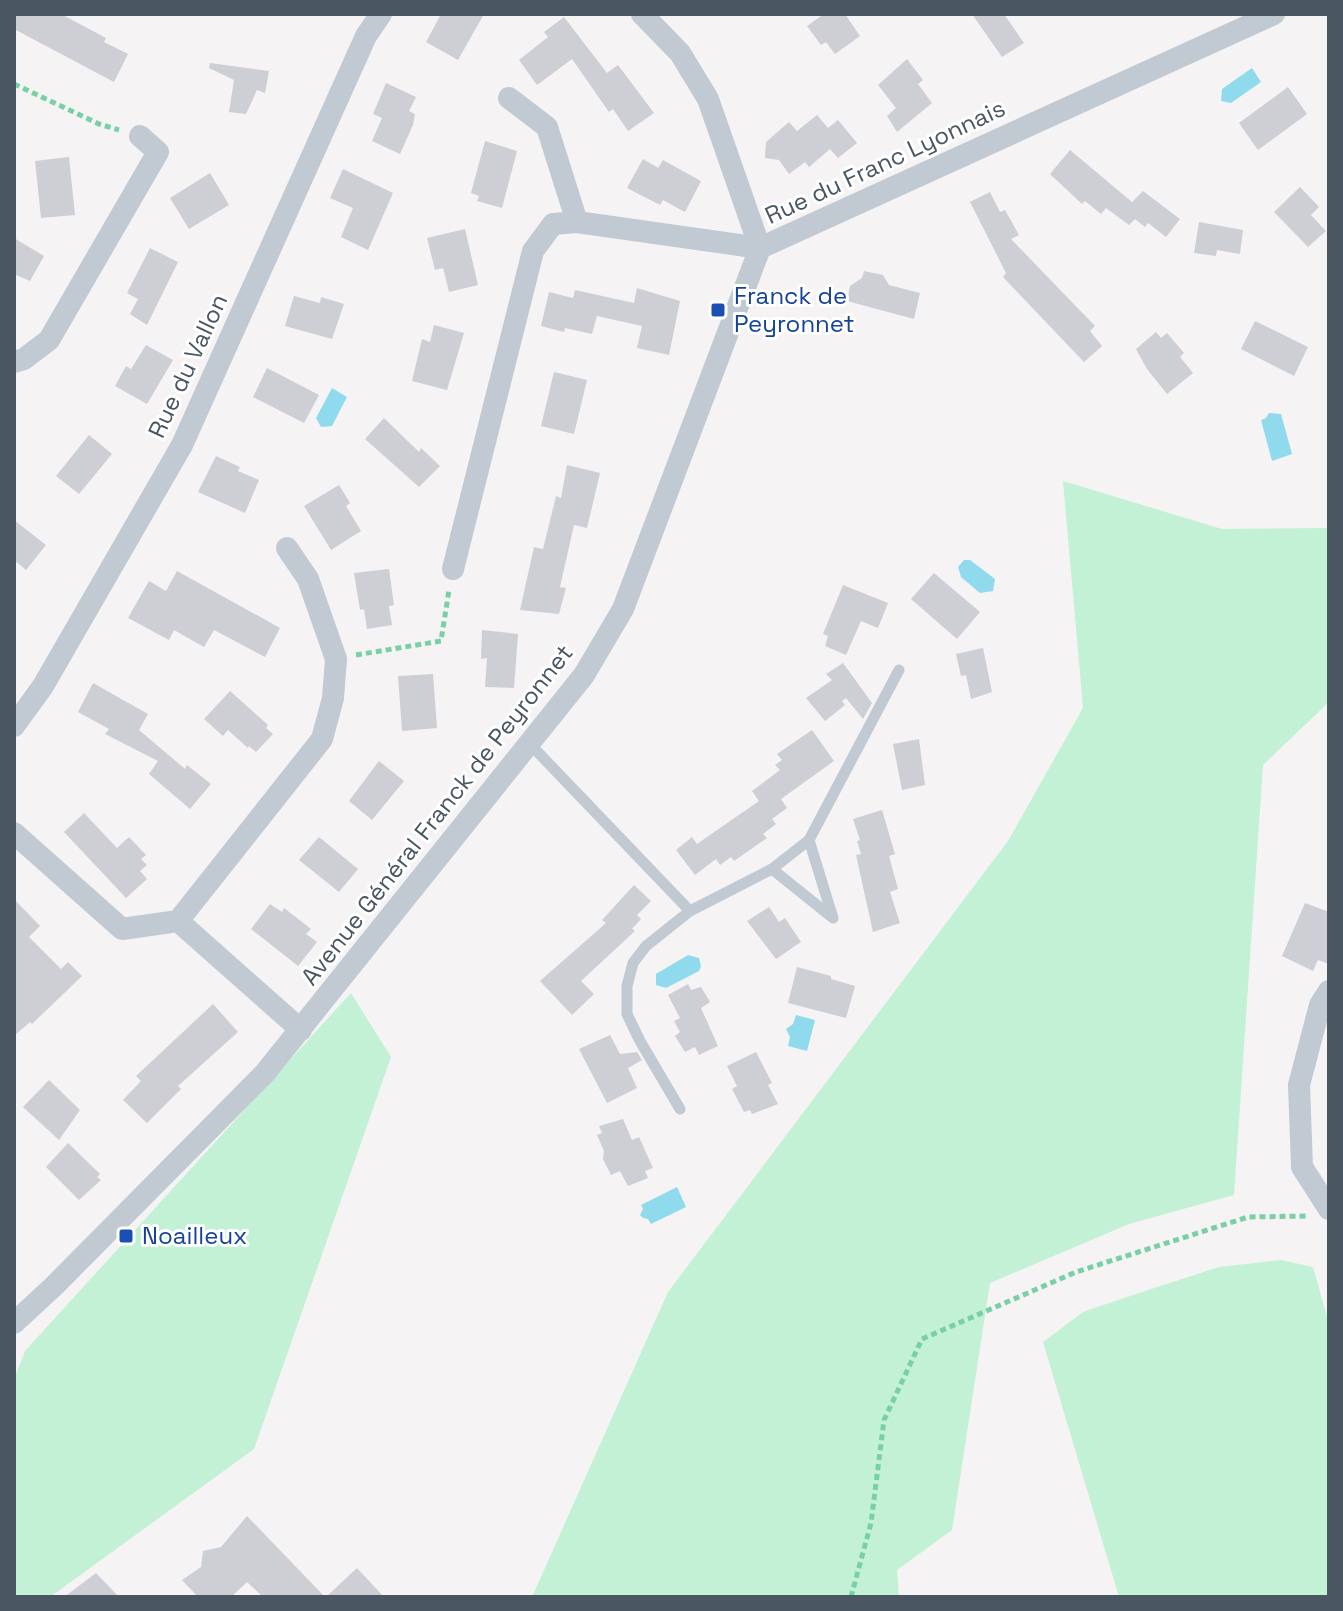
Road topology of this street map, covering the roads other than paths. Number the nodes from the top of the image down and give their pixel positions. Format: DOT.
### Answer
graph roads {
  1 [pos="381,14"];
  2 [pos="642,14"];
  3 [pos="1274,14"];
  4 [pos="509,98"];
  5 [pos="140,136"];
  6 [pos="577,222"];
  7 [pos="760,248"];
  8 [pos="14,362"];
  9 [pos="287,548"];
  10 [pos="453,569"];
  11 [pos="899,670"];
  12 [pos="14,726"];
  13 [pos="529,743"];
  14 [pos="14,833"];
  15 [pos="809,840"];
  16 [pos="772,869"];
  17 [pos="690,911"];
  18 [pos="178,921"];
  19 [pos="1329,991"];
  20 [pos="301,1030"];
  21 [pos="680,1109"];
  22 [pos="1322,1212"];
  23 [pos="14,1323"];
  1 -- 12 [label="street, Rue du Vallon"];
  2 -- 7 [label="street, Rue du Franc Lyonnais"];
  3 -- 7 [label="street, Rue du Franc Lyonnais"];
  4 -- 6 [label="street"];
  5 -- 8 [label="street"];
  6 -- 7 [label="street"];
  6 -- 10 [label="street"];
  7 -- 13 [label="street, Avenue Général Franck de Peyronnet"];
  9 -- 18 [label="street"];
  11 -- 15 [label="lane"];
  13 -- 17 [label="lane"];
  13 -- 20 [label="street, Avenue Général Franck de Peyronnet"];
  14 -- 18 [label="street"];
  15 -- 16 [label="lane"];
  15 -- 16 [label="lane"];
  16 -- 17 [label="lane"];
  17 -- 21 [label="lane"];
  18 -- 20 [label="street"];
  19 -- 22 [label="street"];
  20 -- 23 [label="street, Avenue Général Franck de Peyronnet"];
}
